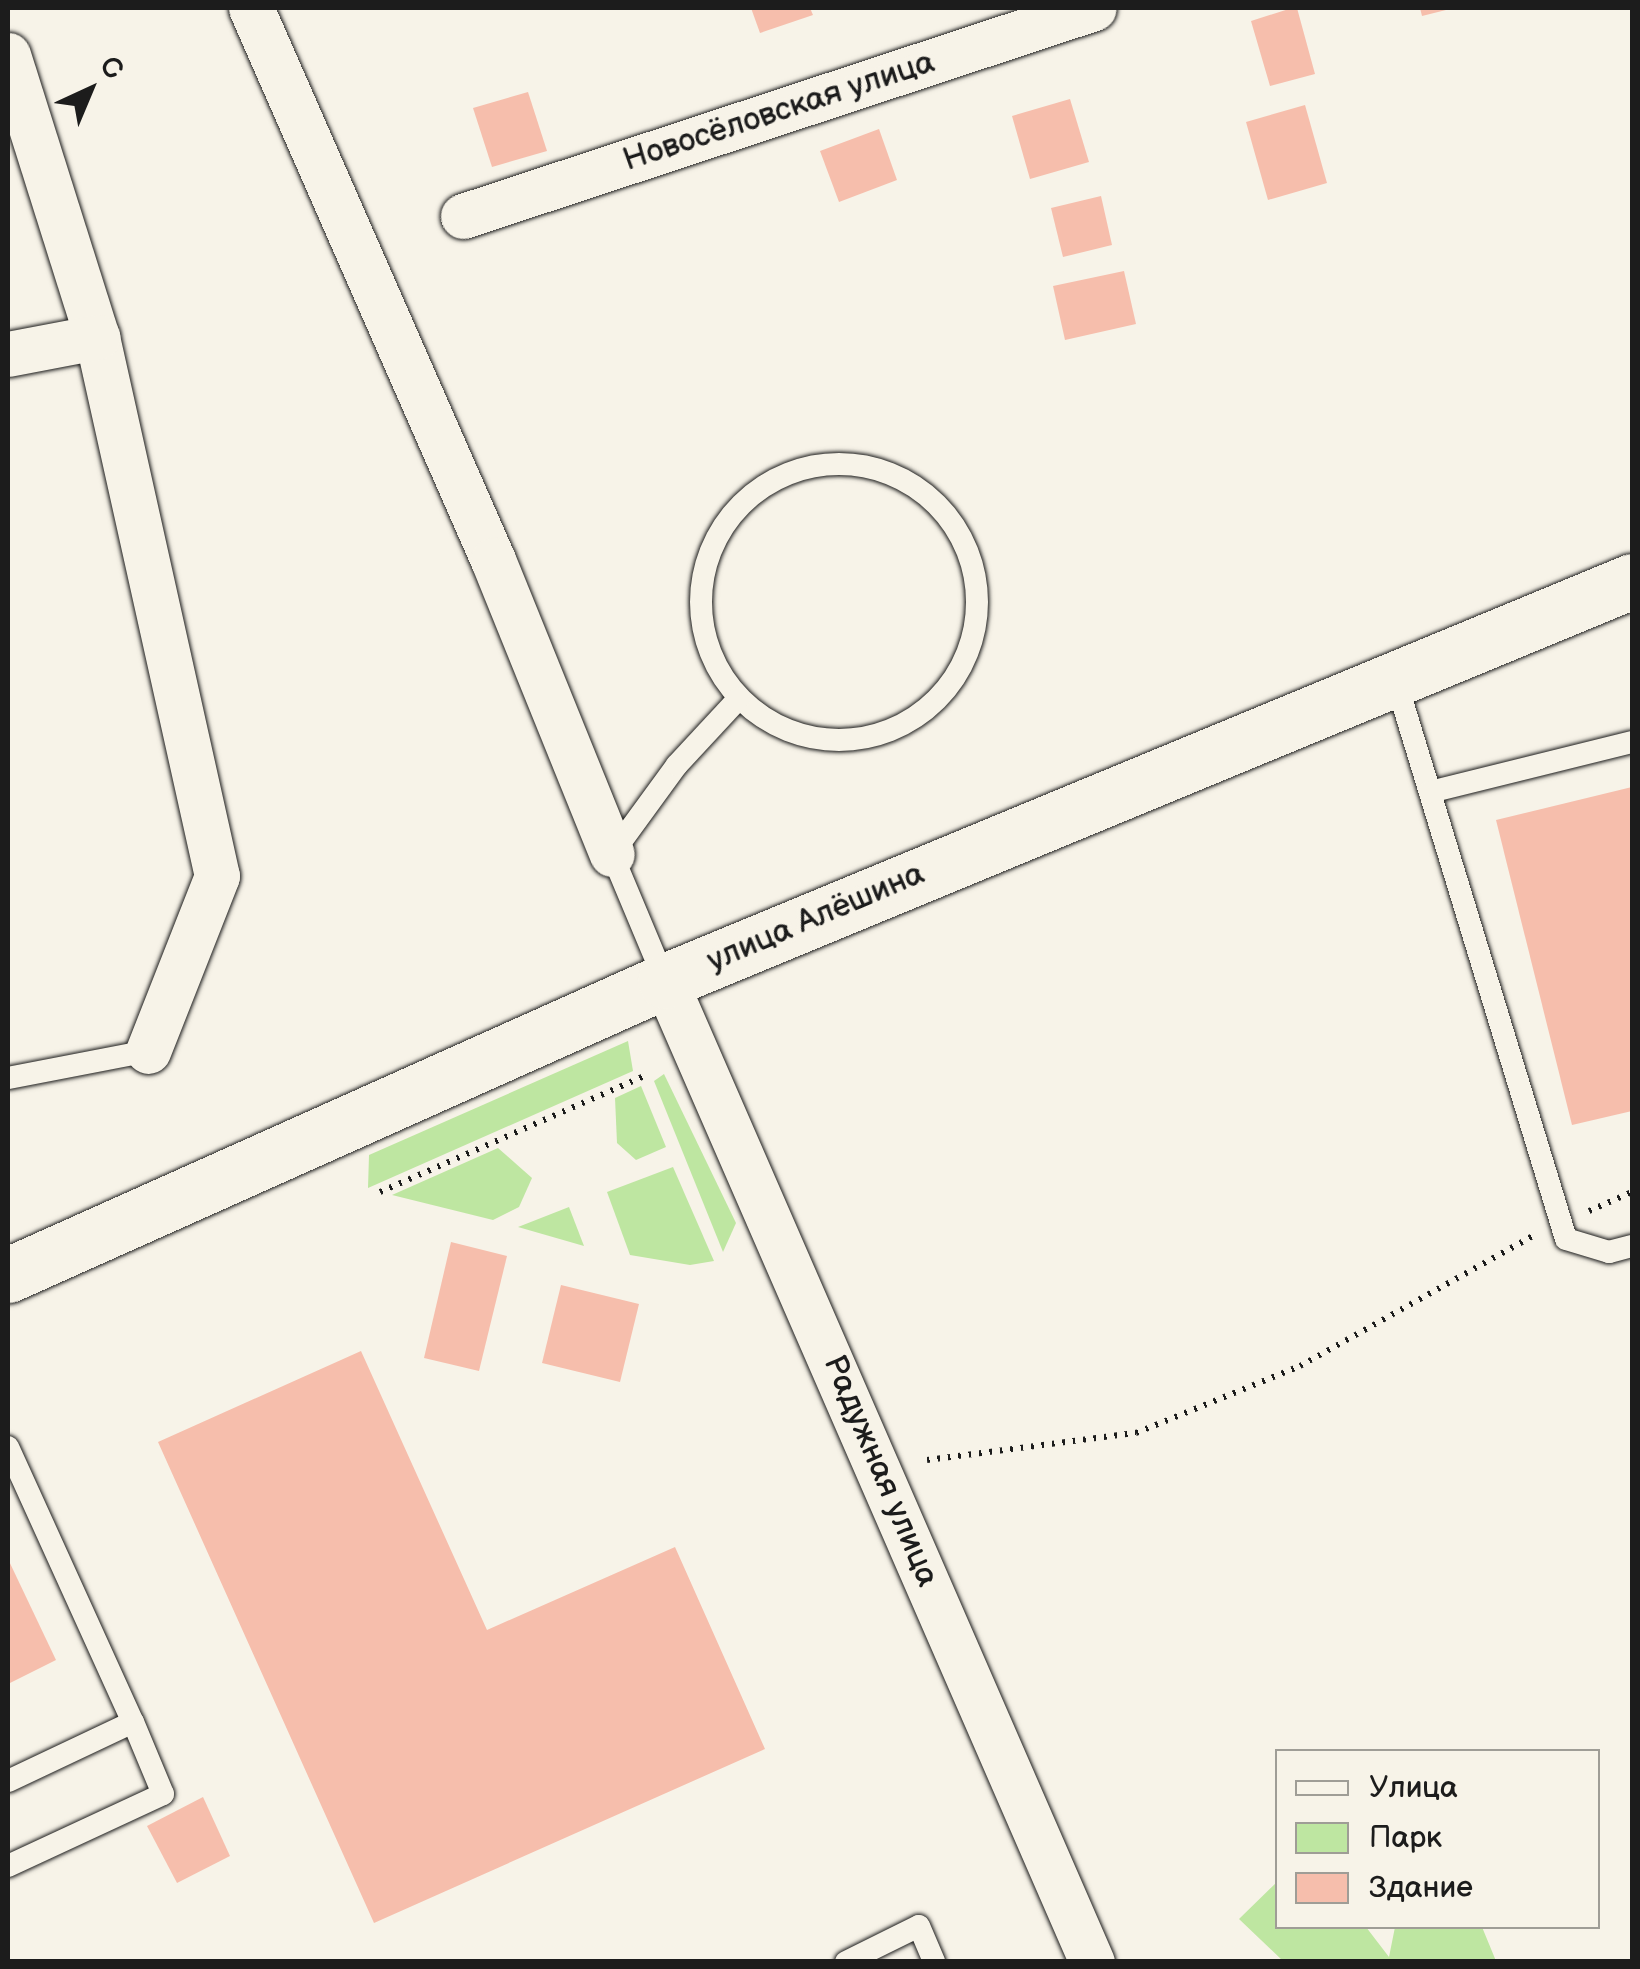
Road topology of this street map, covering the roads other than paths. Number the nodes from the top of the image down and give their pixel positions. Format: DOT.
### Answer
graph roads {
  1 [pos="252,8"];
  2 [pos="1094,8"];
  3 [pos="8,55"];
  4 [pos="464,216"];
  5 [pos="97,337"];
  6 [pos="8,354"];
  7 [pos="1632,580"];
  8 [pos="1394,674"];
  9 [pos="739,698"];
  10 [pos="1632,742"];
  11 [pos="1430,792"];
  12 [pos="612,854"];
  13 [pos="665,981"];
  14 [pos="148,1051"];
  15 [pos="8,1078"];
  16 [pos="1632,1246"];
  17 [pos="8,1275"];
  18 [pos="8,1447"];
  19 [pos="133,1722"];
  20 [pos="8,1782"];
  21 [pos="8,1866"];
  22 [pos="846,1962"];
  23 [pos="934,1962"];
  24 [pos="1092,1962"];
  1 -- 12 [label="street"];
  2 -- 4 [label="street, Новосёловская улица"];
  3 -- 5 [label="street"];
  5 -- 6 [label="street"];
  5 -- 14 [label="street"];
  7 -- 8 [label="street, улица Алёшина"];
  8 -- 11 [label="lane"];
  8 -- 13 [label="street, улица Алёшина"];
  9 -- 9 [label="lane"];
  9 -- 12 [label="lane"];
  10 -- 11 [label="lane"];
  11 -- 16 [label="lane"];
  12 -- 13 [label="lane"];
  13 -- 17 [label="street, улица Алёшина"];
  13 -- 24 [label="street, Радужная улица"];
  14 -- 15 [label="lane"];
  18 -- 19 [label="lane"];
  19 -- 20 [label="lane"];
  19 -- 21 [label="lane"];
  22 -- 23 [label="lane"];
}
